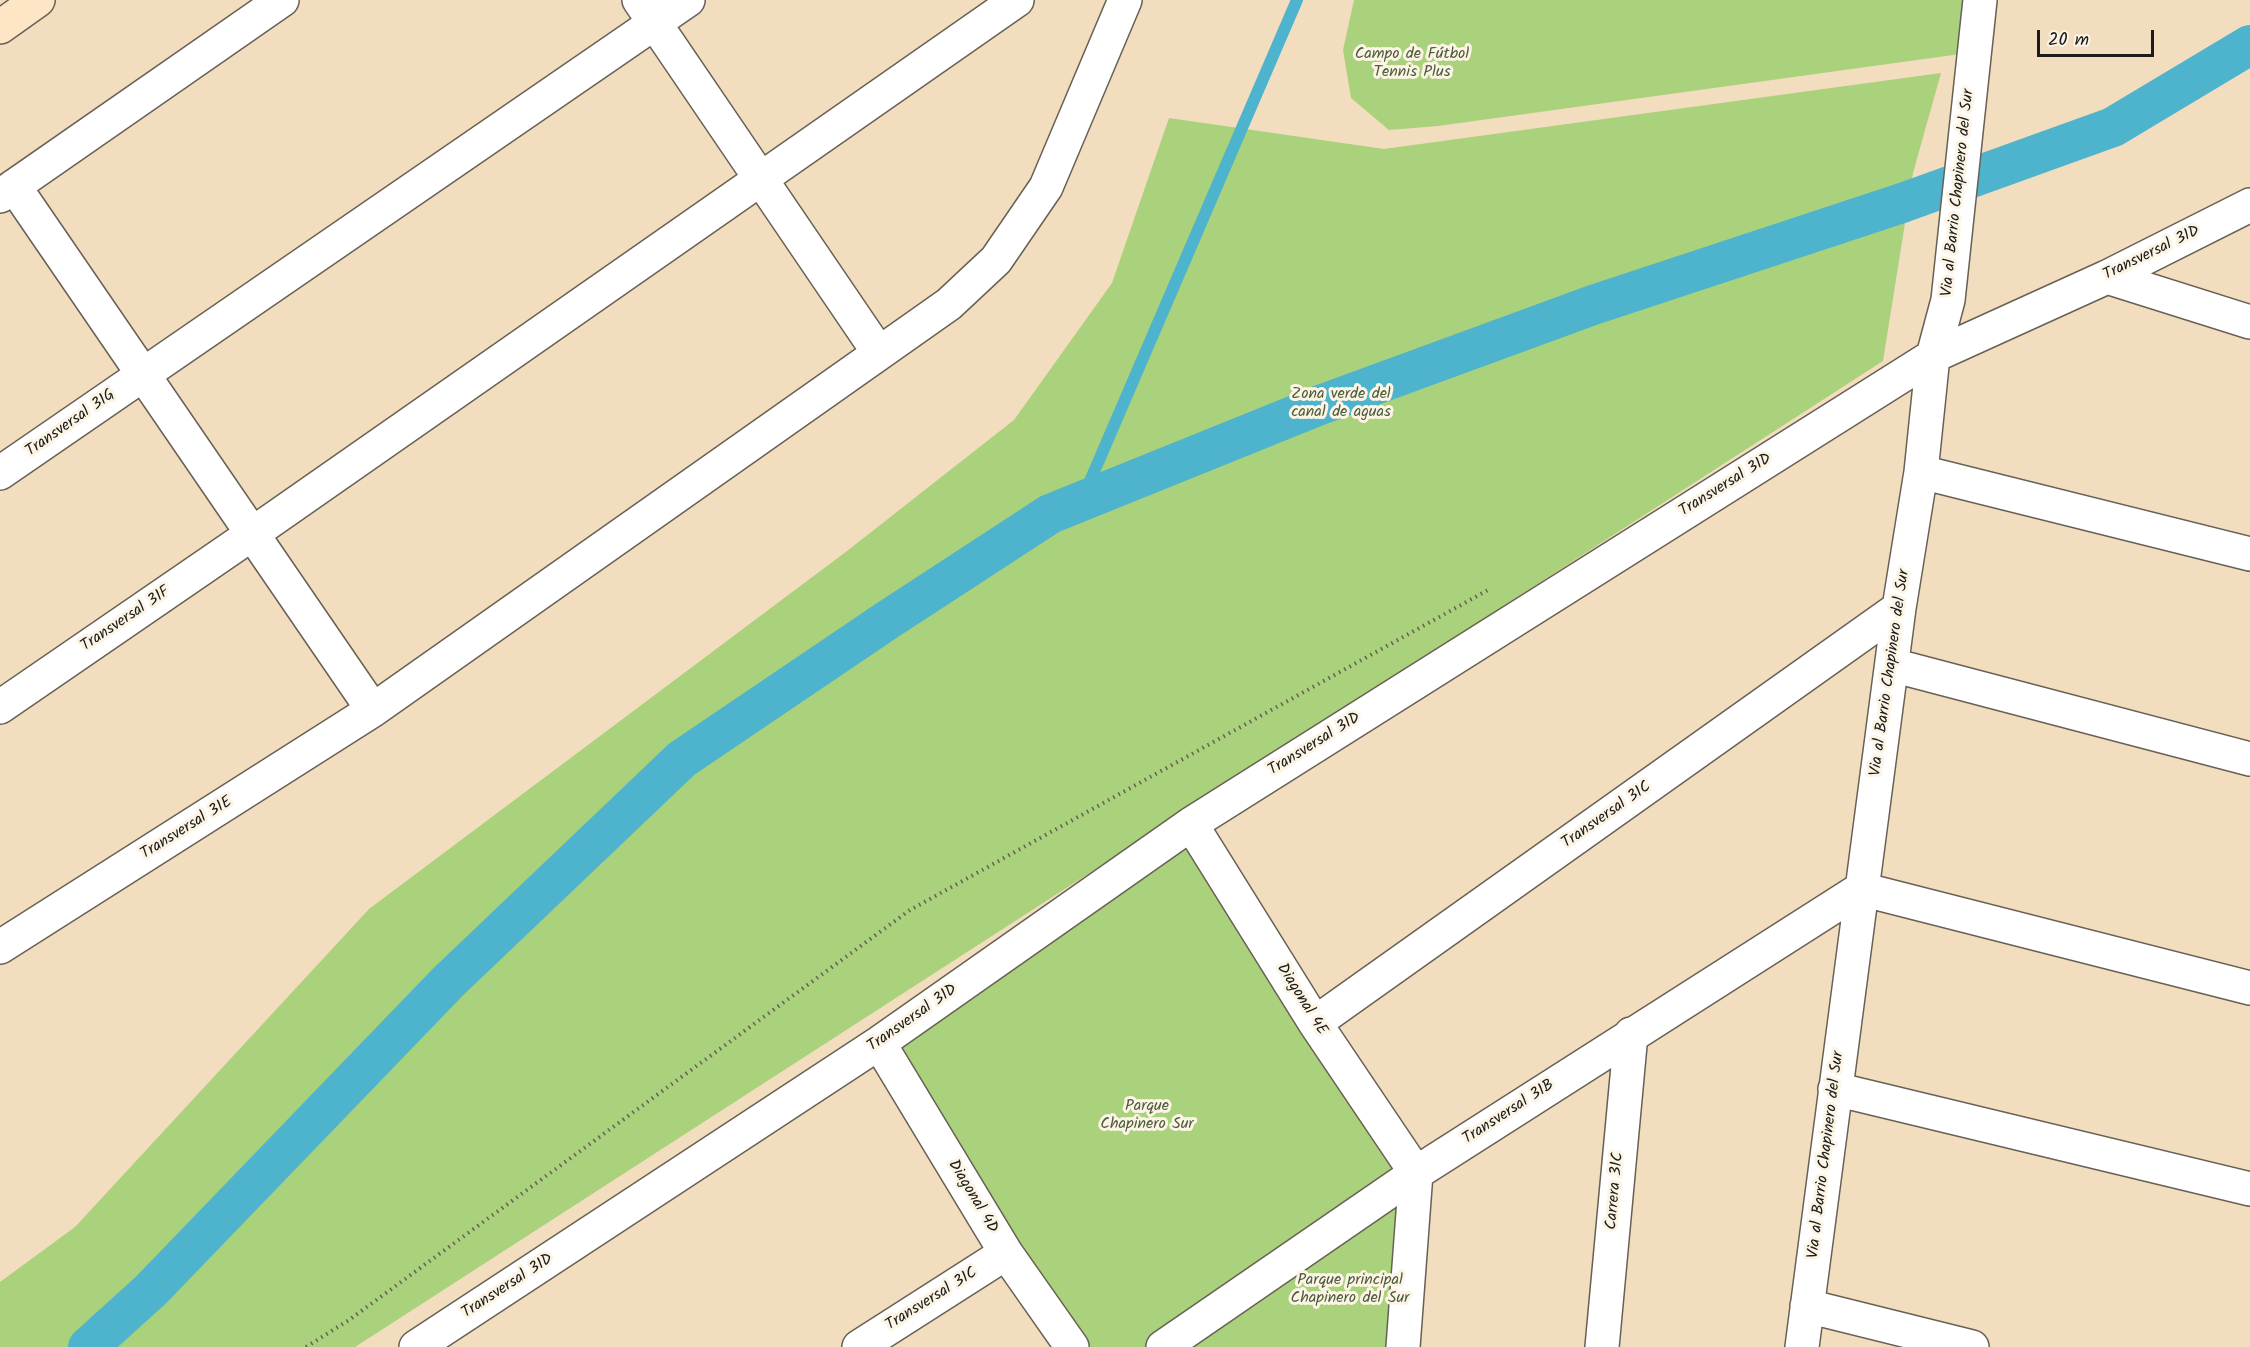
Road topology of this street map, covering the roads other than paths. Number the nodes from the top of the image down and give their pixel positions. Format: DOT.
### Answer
graph roads {
  1 [pos="38,0"];
  2 [pos="282,0"];
  3 [pos="688,0"];
  4 [pos="1017,0"];
  5 [pos="1125,0"];
  6 [pos="1980,0"];
  7 [pos="647,11"];
  8 [pos="0,27"];
  9 [pos="760,179"];
  10 [pos="7,191"];
  11 [pos="2250,205"];
  12 [pos="2107,277"];
  13 [pos="2250,322"];
  14 [pos="879,353"];
  15 [pos="1933,356"];
  16 [pos="143,374"];
  17 [pos="1921,472"];
  18 [pos="0,473"];
  19 [pos="252,534"];
  20 [pos="2250,554"];
  21 [pos="1899,608"];
  22 [pos="1892,665"];
  23 [pos="0,707"];
  24 [pos="373,710"];
  25 [pos="2250,759"];
  26 [pos="1191,824"];
  27 [pos="1861,889"];
  28 [pos="0,947"];
  29 [pos="2250,988"];
  30 [pos="1315,1023"];
  31 [pos="1631,1034"];
  32 [pos="879,1043"];
  33 [pos="1835,1089"];
  34 [pos="1416,1173"];
  35 [pos="2250,1189"];
  36 [pos="1006,1253"];
  37 [pos="1807,1306"];
  38 [pos="416,1347"];
  39 [pos="859,1347"];
  40 [pos="1072,1347"];
  41 [pos="1163,1347"];
  42 [pos="1403,1347"];
  43 [pos="1602,1347"];
  44 [pos="1802,1347"];
  45 [pos="1972,1347"];
  1 -- 8 [label="street"];
  2 -- 10 [label="street"];
  3 -- 7 [label="street, Transversal 31G"];
  4 -- 9 [label="street, Transversal 31F"];
  5 -- 14 [label="street, Transversal 31E"];
  6 -- 15 [label="street, Via al Barrio Chapinero del Sur"];
  7 -- 9 [label="street"];
  7 -- 16 [label="street, Transversal 31G"];
  9 -- 14 [label="street"];
  9 -- 19 [label="street, Transversal 31F"];
  10 -- 16 [label="street"];
  11 -- 12 [label="street, Transversal 31D"];
  12 -- 13 [label="street"];
  12 -- 15 [label="street, Transversal 31D"];
  14 -- 24 [label="street, Transversal 31E"];
  15 -- 17 [label="street, Via al Barrio Chapinero del Sur"];
  15 -- 26 [label="street, Transversal 31D"];
  16 -- 18 [label="street, Transversal 31G"];
  16 -- 19 [label="street"];
  17 -- 20 [label="street"];
  17 -- 21 [label="street, Via al Barrio Chapinero del Sur"];
  19 -- 23 [label="street, Transversal 31F"];
  19 -- 24 [label="street"];
  21 -- 22 [label="street, Via al Barrio Chapinero del Sur"];
  21 -- 30 [label="street, Transversal 31C"];
  22 -- 25 [label="street"];
  22 -- 27 [label="street, Via al Barrio Chapinero del Sur"];
  24 -- 28 [label="street, Transversal 31E"];
  26 -- 30 [label="street, Diagonal 4E"];
  26 -- 32 [label="street, Transversal 31D"];
  27 -- 29 [label="street"];
  27 -- 31 [label="street, Transversal 31B"];
  27 -- 33 [label="street, Via al Barrio Chapinero del Sur"];
  30 -- 34 [label="street, Diagonal 4E"];
  31 -- 34 [label="street, Transversal 31B"];
  31 -- 43 [label="street, Carrera 31C"];
  32 -- 36 [label="street, Diagonal 4D"];
  32 -- 38 [label="street, Transversal 31D"];
  33 -- 35 [label="street"];
  33 -- 37 [label="street, Via al Barrio Chapinero del Sur"];
  34 -- 41 [label="street, Transversal 31B"];
  34 -- 42 [label="street"];
  36 -- 39 [label="street, Transversal 31C"];
  36 -- 40 [label="street, Diagonal 4D"];
  37 -- 44 [label="street, Via al Barrio Chapinero del Sur"];
  37 -- 45 [label="street"];
}
